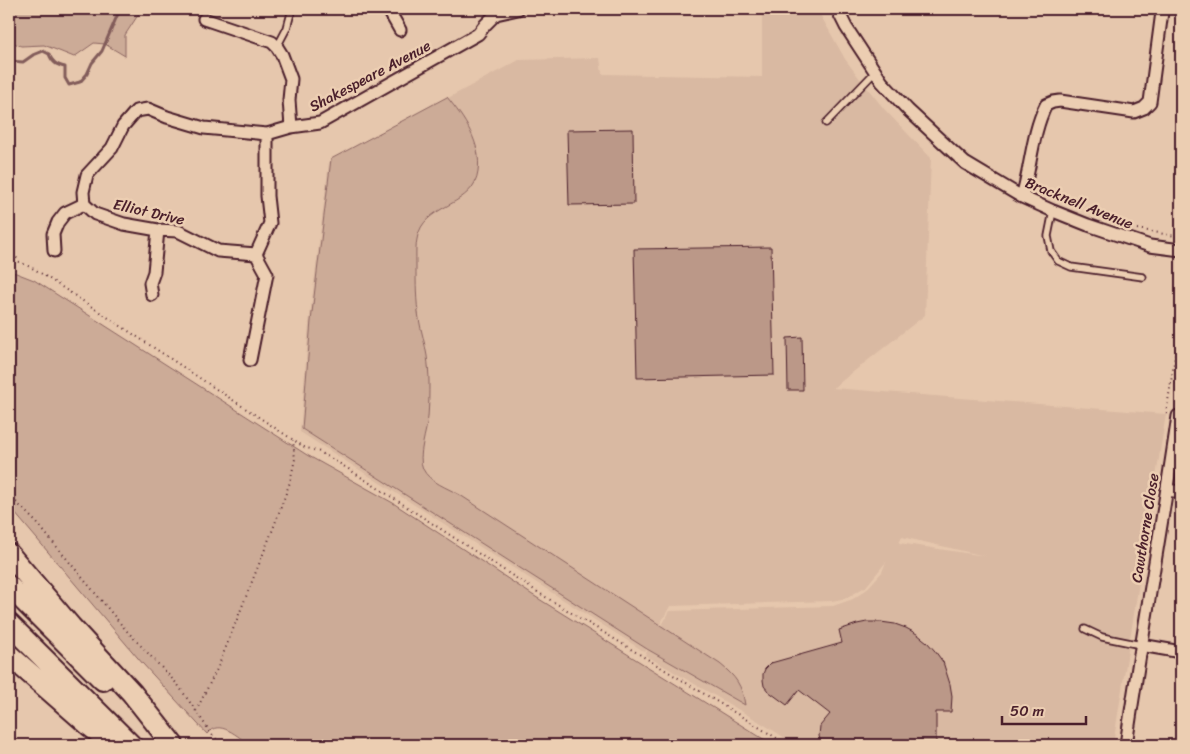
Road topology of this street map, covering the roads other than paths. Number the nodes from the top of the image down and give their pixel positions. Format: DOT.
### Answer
graph roads {
  1 [pos="292,9"];
  2 [pos="388,9"];
  3 [pos="518,9"];
  4 [pos="837,9"];
  5 [pos="1161,9"];
  6 [pos="204,19"];
  7 [pos="400,30"];
  8 [pos="277,47"];
  9 [pos="876,72"];
  10 [pos="826,123"];
  11 [pos="291,127"];
  12 [pos="267,134"];
  13 [pos="1022,198"];
  14 [pos="84,204"];
  15 [pos="1053,212"];
  16 [pos="158,230"];
  17 [pos="1181,250"];
  18 [pos="54,251"];
  19 [pos="256,254"];
  20 [pos="1142,278"];
  21 [pos="152,295"];
  22 [pos="250,360"];
  23 [pos="1178,416"];
  24 [pos="1167,490"];
  25 [pos="1181,492"];
  26 [pos="9,554"];
  27 [pos="9,586"];
  28 [pos="9,624"];
  29 [pos="1085,629"];
  30 [pos="1141,645"];
  31 [pos="1181,652"];
  32 [pos="9,655"];
  33 [pos="115,745"];
  34 [pos="131,745"];
  35 [pos="168,745"];
  36 [pos="173,745"];
  37 [pos="1126,745"];
  1 -- 8 [label="lane"];
  2 -- 7 [label="street"];
  3 -- 11 [label="street, Shakespeare Avenue"];
  4 -- 9 [label="street, Bracknell Avenue"];
  5 -- 13 [label="street"];
  6 -- 8 [label="street"];
  8 -- 11 [label="street"];
  9 -- 10 [label="lane"];
  9 -- 13 [label="street, Bracknell Avenue"];
  11 -- 12 [label="street, Shakespeare Avenue"];
  12 -- 14 [label="street, Shakespeare Avenue"];
  12 -- 19 [label="street"];
  13 -- 15 [label="street, Bracknell Avenue"];
  14 -- 16 [label="street, Elliot Drive"];
  14 -- 18 [label="street"];
  15 -- 17 [label="street, Bracknell Avenue"];
  15 -- 20 [label="lane"];
  16 -- 19 [label="street, Elliot Drive"];
  16 -- 21 [label="street"];
  19 -- 22 [label="street"];
  23 -- 24 [label="street, Cawthorne Close"];
  24 -- 25 [label="street"];
  24 -- 30 [label="street, Cawthorne Close"];
  26 -- 36 [label="highway"];
  27 -- 35 [label="highway"];
  28 -- 34 [label="highway"];
  29 -- 30 [label="lane"];
  30 -- 31 [label="street"];
  30 -- 37 [label="street, Cawthorne Close"];
  32 -- 33 [label="highway"];
}
